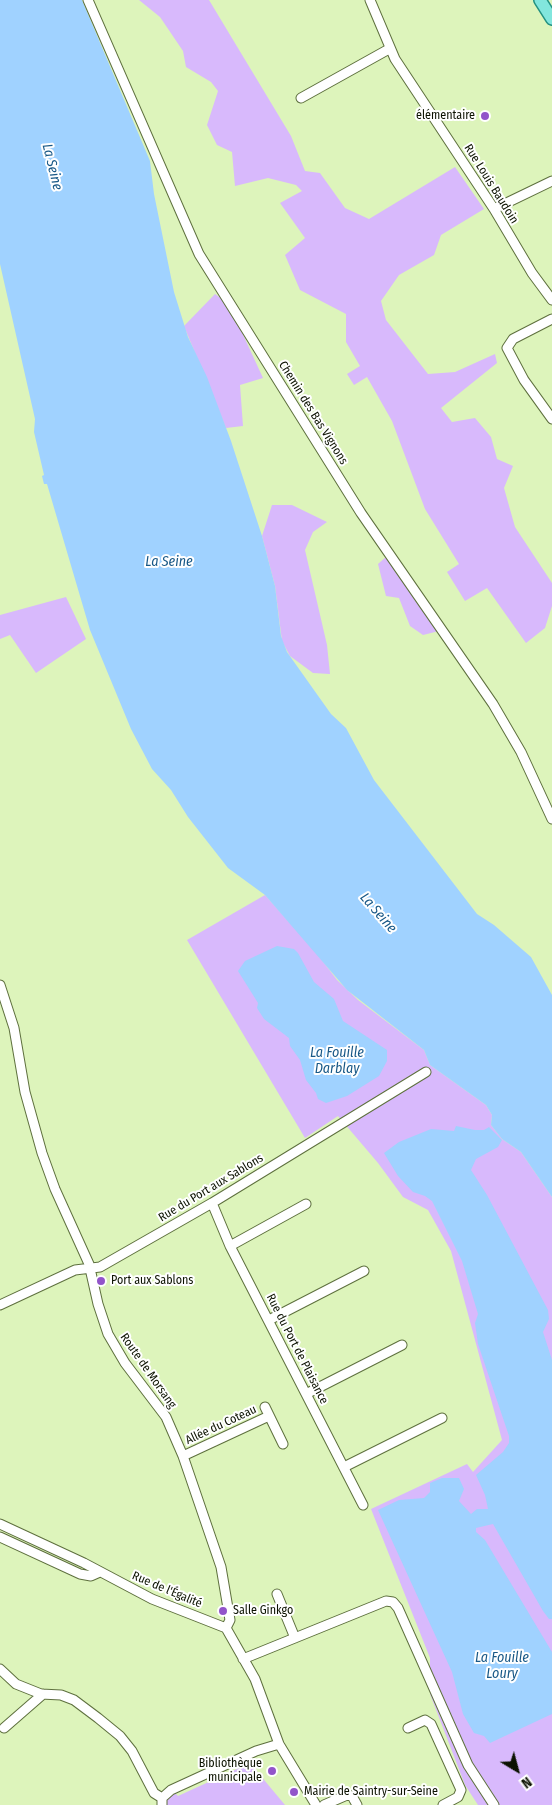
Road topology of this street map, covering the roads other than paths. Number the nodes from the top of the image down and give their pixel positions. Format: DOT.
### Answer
graph roads {
  1 [pos="88,0"];
  2 [pos="370,0"];
  3 [pos="540,0"];
  4 [pos="552,19"];
  5 [pos="389,49"];
  6 [pos="301,98"];
  7 [pos="552,181"];
  8 [pos="494,209"];
  9 [pos="552,300"];
  10 [pos="552,319"];
  11 [pos="552,420"];
  12 [pos="552,819"];
  13 [pos="0,985"];
  14 [pos="3,1005"];
  15 [pos="426,1072"];
  16 [pos="212,1203"];
  17 [pos="306,1204"];
  18 [pos="230,1246"];
  19 [pos="89,1270"];
  20 [pos="364,1271"];
  21 [pos="0,1304"];
  22 [pos="269,1320"];
  23 [pos="402,1345"];
  24 [pos="306,1394"];
  25 [pos="442,1418"];
  26 [pos="283,1444"];
  27 [pos="183,1456"];
  28 [pos="344,1467"];
  29 [pos="363,1504"];
  30 [pos="0,1524"];
  31 [pos="0,1537"];
  32 [pos="100,1572"];
  33 [pos="277,1594"];
  34 [pos="226,1628"];
  35 [pos="295,1638"];
  36 [pos="243,1659"];
  37 [pos="0,1669"];
  38 [pos="44,1694"];
  39 [pos="4,1728"];
  40 [pos="408,1728"];
  41 [pos="279,1744"];
  42 [pos="162,1802"];
  43 [pos="316,1805"];
  44 [pos="324,1805"];
  45 [pos="357,1805"];
  46 [pos="443,1805"];
  47 [pos="494,1805"];
  1 -- 12 [label="street, Chemin des Bas Vignons"];
  2 -- 5 [label="street, Rue Louis Baudoin"];
  3 -- 4 [label="main road"];
  5 -- 6 [label="street"];
  5 -- 8 [label="street, Rue Louis Baudoin"];
  7 -- 8 [label="street"];
  8 -- 9 [label="street, Rue Louis Baudoin"];
  10 -- 11 [label="street"];
  13 -- 14 [label="street, Route de Morsang"];
  14 -- 19 [label="street, Route de Morsang"];
  15 -- 16 [label="street, Rue du Port aux Sablons"];
  16 -- 18 [label="street, Rue du Port de Plaisance"];
  16 -- 19 [label="street, Rue du Port aux Sablons"];
  17 -- 18 [label="street"];
  18 -- 22 [label="street, Rue du Port de Plaisance"];
  19 -- 21 [label="street, Rue du Port aux Sablons"];
  19 -- 27 [label="street, Route de Morsang"];
  20 -- 22 [label="street"];
  22 -- 24 [label="street, Rue du Port de Plaisance"];
  23 -- 24 [label="street"];
  24 -- 28 [label="street, Rue du Port de Plaisance"];
  25 -- 28 [label="street"];
  26 -- 27 [label="street, Allée du Coteau"];
  27 -- 34 [label="street, Route de Morsang"];
  28 -- 29 [label="street, Rue du Port de Plaisance"];
  30 -- 32 [label="street, Rue de l'Égalité"];
  31 -- 32 [label="street, Rue de l'Égalité"];
  32 -- 34 [label="street, Rue de l'Égalité"];
  33 -- 35 [label="street"];
  34 -- 36 [label="street"];
  35 -- 36 [label="street"];
  35 -- 47 [label="street"];
  36 -- 41 [label="street"];
  37 -- 38 [label="street"];
  38 -- 39 [label="street"];
  38 -- 42 [label="street"];
  40 -- 46 [label="street"];
  41 -- 42 [label="street"];
  41 -- 43 [label="street"];
  44 -- 45 [label="street"];
}
